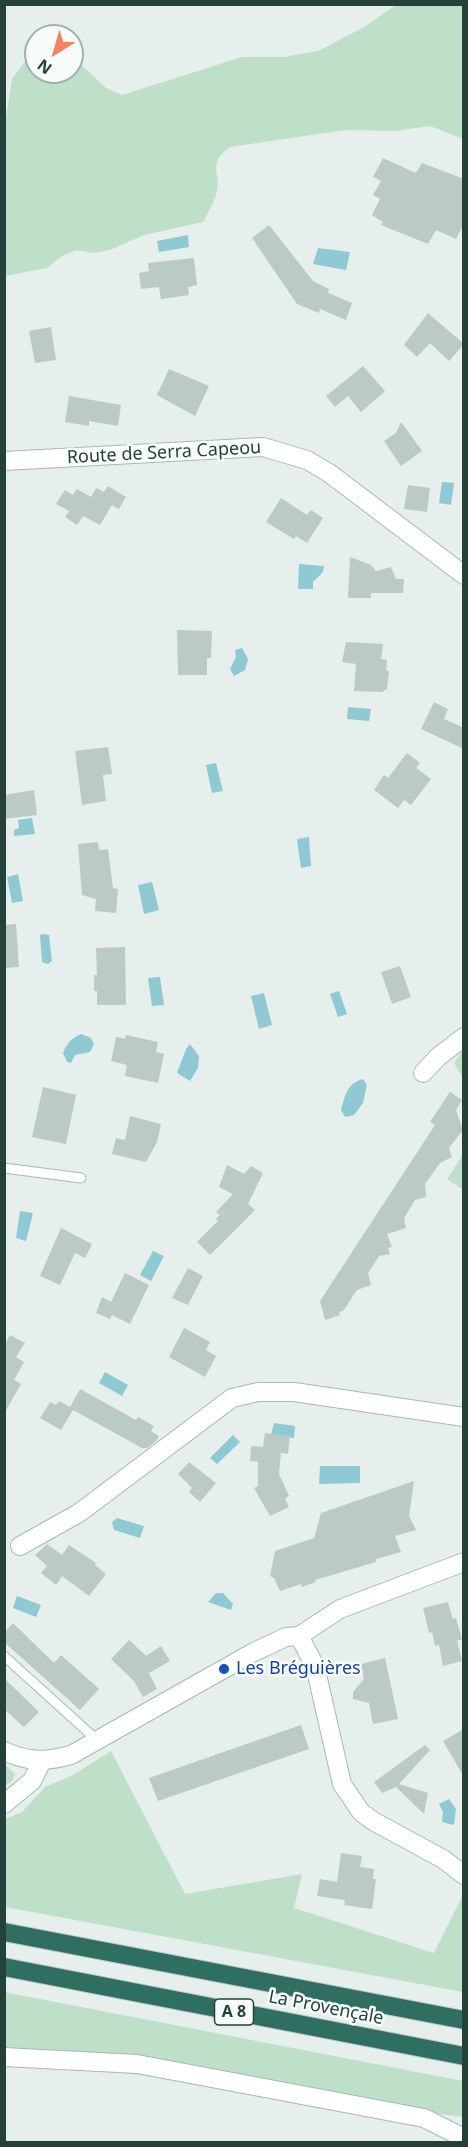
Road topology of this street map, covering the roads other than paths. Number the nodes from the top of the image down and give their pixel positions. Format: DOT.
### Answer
graph roads {
  1 [pos="4,461"];
  2 [pos="464,575"];
  3 [pos="464,1037"];
  4 [pos="423,1073"];
  5 [pos="4,1168"];
  6 [pos="81,1178"];
  7 [pos="464,1417"];
  8 [pos="20,1546"];
  9 [pos="464,1562"];
  10 [pos="299,1636"];
  11 [pos="4,1656"];
  12 [pos="98,1741"];
  13 [pos="4,1751"];
  14 [pos="42,1761"];
  15 [pos="4,1804"];
  16 [pos="464,1875"];
  17 [pos="4,1932"];
  18 [pos="4,1967"];
  19 [pos="464,2020"];
  20 [pos="464,2056"];
  21 [pos="4,2057"];
  22 [pos="464,2139"];
  1 -- 2 [label="street, Route de Serra Capeou"];
  3 -- 4 [label="street"];
  5 -- 6 [label="lane"];
  7 -- 8 [label="street"];
  9 -- 10 [label="street"];
  10 -- 12 [label="street"];
  10 -- 16 [label="street"];
  11 -- 12 [label="lane"];
  12 -- 14 [label="street"];
  13 -- 14 [label="street"];
  14 -- 15 [label="street"];
  17 -- 19 [label="highway, La Provençale / A 8"];
  18 -- 20 [label="highway, La Provençale / A 8"];
  21 -- 22 [label="street"];
}
